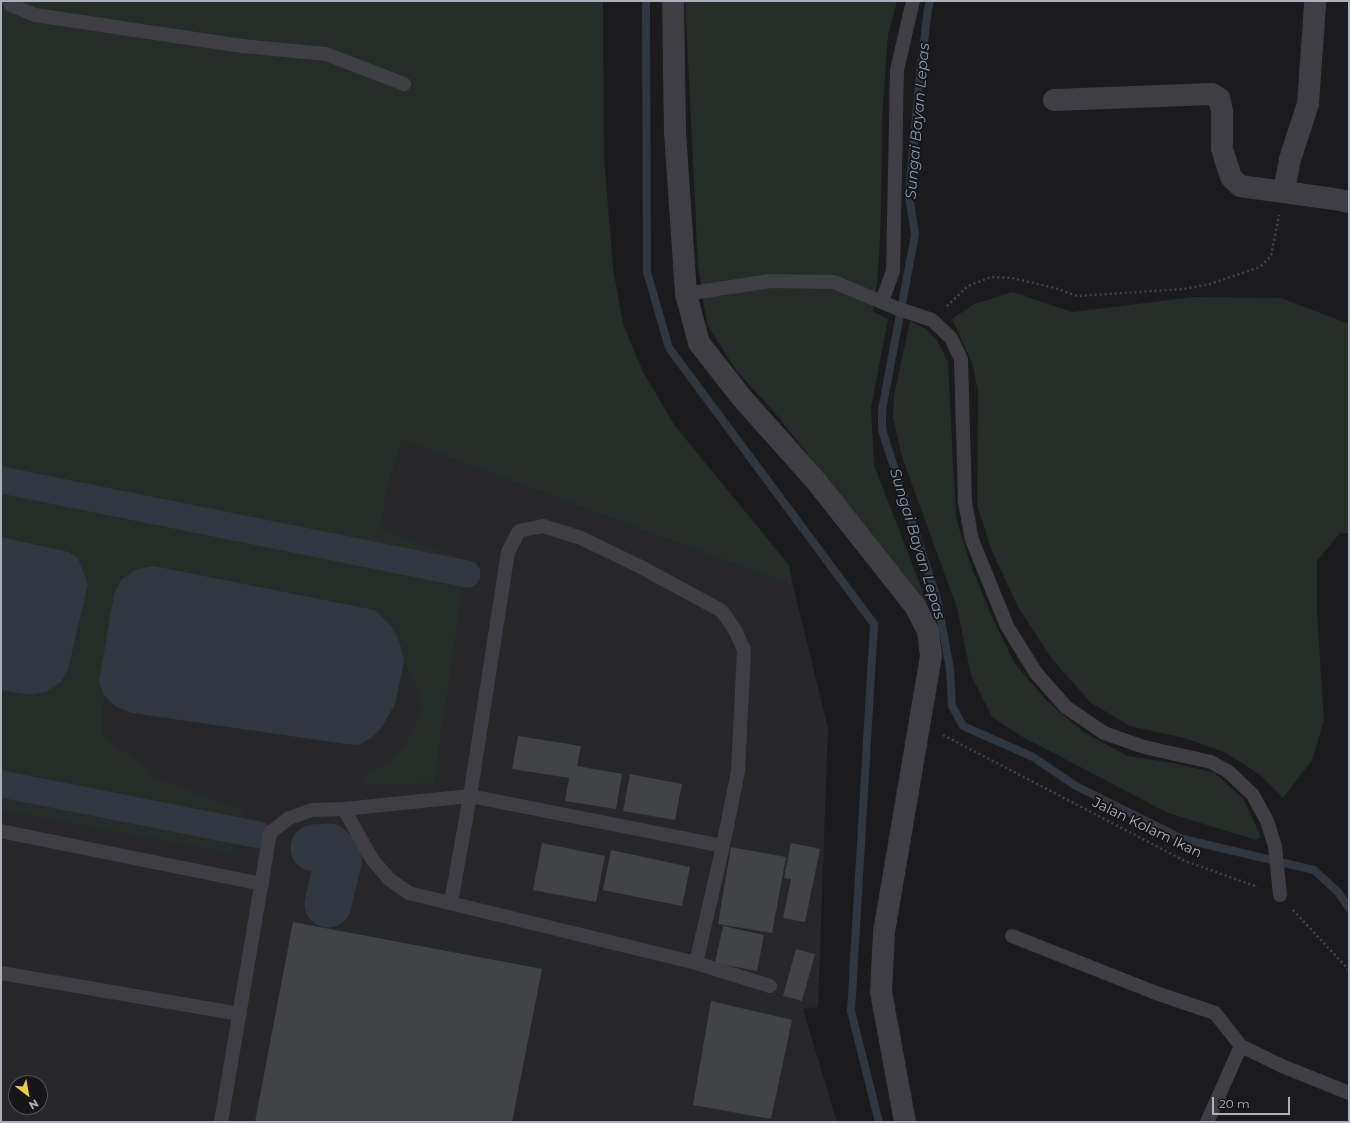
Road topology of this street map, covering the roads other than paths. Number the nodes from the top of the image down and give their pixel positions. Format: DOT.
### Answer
graph roads {
  1 [pos="9,1"];
  2 [pos="673,1"];
  3 [pos="914,1"];
  4 [pos="1315,4"];
  5 [pos="404,84"];
  6 [pos="1054,100"];
  7 [pos="1284,192"];
  8 [pos="1349,202"];
  9 [pos="686,294"];
  10 [pos="882,301"];
  11 [pos="470,796"];
  12 [pos="344,809"];
  13 [pos="1,831"];
  14 [pos="723,846"];
  15 [pos="262,884"];
  16 [pos="1280,895"];
  17 [pos="451,903"];
  18 [pos="1012,936"];
  19 [pos="696,963"];
  20 [pos="1,973"];
  21 [pos="770,986"];
  22 [pos="240,1014"];
  23 [pos="1241,1046"];
  24 [pos="1349,1093"];
  25 [pos="221,1122"];
  26 [pos="905,1122"];
  27 [pos="1208,1122"];
  1 -- 5 [label="lane"];
  2 -- 9 [label="street"];
  3 -- 10 [label="lane"];
  4 -- 7 [label="street"];
  6 -- 7 [label="street"];
  7 -- 8 [label="street"];
  9 -- 10 [label="lane"];
  9 -- 26 [label="street"];
  10 -- 16 [label="lane"];
  11 -- 12 [label="lane"];
  11 -- 14 [label="lane"];
  11 -- 14 [label="lane"];
  11 -- 17 [label="lane"];
  12 -- 15 [label="lane"];
  12 -- 17 [label="lane"];
  13 -- 15 [label="lane"];
  14 -- 19 [label="lane"];
  15 -- 22 [label="lane"];
  17 -- 19 [label="lane"];
  18 -- 23 [label="lane"];
  19 -- 21 [label="lane"];
  20 -- 22 [label="lane"];
  22 -- 25 [label="lane"];
  23 -- 24 [label="lane"];
  23 -- 27 [label="lane"];
}
